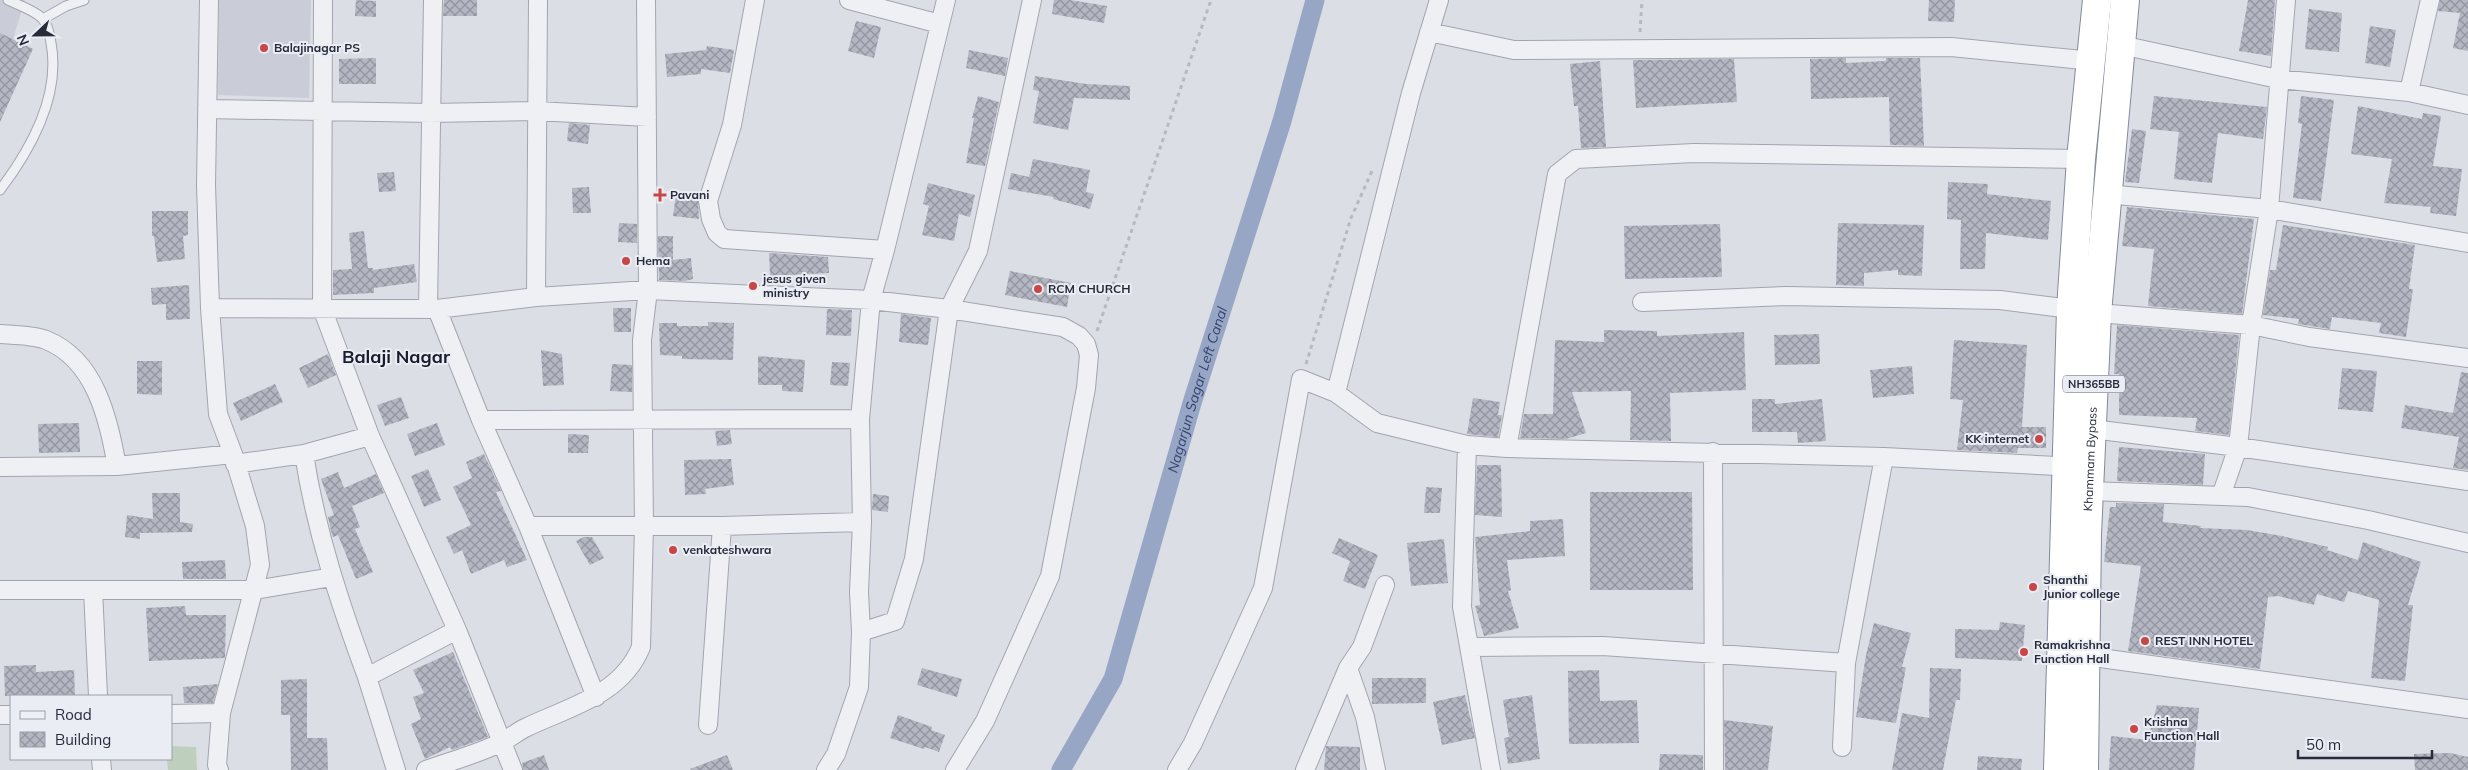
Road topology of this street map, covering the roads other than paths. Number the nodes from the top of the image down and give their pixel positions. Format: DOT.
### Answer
graph roads {
  1 [pos="8,0"];
  2 [pos="84,0"];
  3 [pos="209,0"];
  4 [pos="323,0"];
  5 [pos="433,0"];
  6 [pos="538,0"];
  7 [pos="646,0"];
  8 [pos="755,0"];
  9 [pos="849,0"];
  10 [pos="946,0"];
  11 [pos="1032,0"];
  12 [pos="1439,0"];
  13 [pos="2097,0"];
  14 [pos="2125,0"];
  15 [pos="2286,0"];
  16 [pos="2430,0"];
  17 [pos="43,19"];
  18 [pos="940,24"];
  19 [pos="1429,32"];
  20 [pos="2121,45"];
  21 [pos="2093,60"];
  22 [pos="2278,79"];
  23 [pos="2409,92"];
  24 [pos="2468,105"];
  25 [pos="207,109"];
  26 [pos="323,112"];
  27 [pos="537,112"];
  28 [pos="431,113"];
  29 [pos="647,118"];
  30 [pos="2081,159"];
  31 [pos="0,190"];
  32 [pos="2106,194"];
  33 [pos="2269,209"];
  34 [pos="2468,243"];
  35 [pos="885,250"];
  36 [pos="648,290"];
  37 [pos="536,297"];
  38 [pos="870,300"];
  39 [pos="1642,302"];
  40 [pos="210,308"];
  41 [pos="322,308"];
  42 [pos="432,309"];
  43 [pos="949,309"];
  44 [pos="2084,311"];
  45 [pos="2251,325"];
  46 [pos="0,334"];
  47 [pos="2468,358"];
  48 [pos="1336,392"];
  49 [pos="643,419"];
  50 [pos="860,419"];
  51 [pos="481,420"];
  52 [pos="2092,429"];
  53 [pos="370,436"];
  54 [pos="1467,444"];
  55 [pos="2238,447"];
  56 [pos="1507,448"];
  57 [pos="1713,452"];
  58 [pos="304,454"];
  59 [pos="1884,457"];
  60 [pos="234,459"];
  61 [pos="117,466"];
  62 [pos="0,467"];
  63 [pos="2082,475"];
  64 [pos="2468,481"];
  65 [pos="2221,496"];
  66 [pos="862,522"];
  67 [pos="644,524"];
  68 [pos="528,526"];
  69 [pos="722,526"];
  70 [pos="2468,543"];
  71 [pos="332,577"];
  72 [pos="1386,585"];
  73 [pos="0,590"];
  74 [pos="93,590"];
  75 [pos="255,590"];
  76 [pos="457,630"];
  77 [pos="861,632"];
  78 [pos="1470,647"];
  79 [pos="1713,652"];
  80 [pos="2086,656"];
  81 [pos="1846,663"];
  82 [pos="1348,668"];
  83 [pos="367,677"];
  84 [pos="98,695"];
  85 [pos="596,697"];
  86 [pos="2468,709"];
  87 [pos="221,713"];
  88 [pos="172,714"];
  89 [pos="708,726"];
  90 [pos="502,742"];
  91 [pos="1842,747"];
  92 [pos="219,770"];
  93 [pos="396,770"];
  94 [pos="426,770"];
  95 [pos="514,770"];
  96 [pos="826,770"];
  97 [pos="955,770"];
  98 [pos="1177,770"];
  99 [pos="1304,770"];
  100 [pos="1376,770"];
  101 [pos="1491,770"];
  102 [pos="1714,770"];
  103 [pos="2058,770"];
  104 [pos="2084,770"];
  1 -- 17 [label="lane"];
  2 -- 17 [label="lane"];
  3 -- 25 [label="street"];
  4 -- 26 [label="street"];
  5 -- 28 [label="street"];
  6 -- 27 [label="street"];
  7 -- 29 [label="street"];
  8 -- 35 [label="street"];
  9 -- 18 [label="street"];
  10 -- 18 [label="street"];
  11 -- 43 [label="street"];
  12 -- 19 [label="street"];
  13 -- 21 [label="highway, Khammam Bypass / NH365BB"];
  14 -- 20 [label="highway, Khammam Bypass / NH365BB"];
  15 -- 22 [label="street"];
  16 -- 23 [label="street"];
  17 -- 31 [label="lane"];
  18 -- 35 [label="street"];
  19 -- 21 [label="street"];
  19 -- 48 [label="street"];
  20 -- 22 [label="street"];
  20 -- 32 [label="highway, Khammam Bypass / NH365BB"];
  21 -- 30 [label="highway, Khammam Bypass / NH365BB"];
  22 -- 23 [label="street"];
  22 -- 33 [label="street"];
  23 -- 24 [label="street"];
  25 -- 26 [label="street"];
  25 -- 40 [label="street"];
  26 -- 28 [label="street"];
  26 -- 41 [label="street"];
  27 -- 28 [label="street"];
  27 -- 29 [label="street"];
  27 -- 37 [label="street"];
  28 -- 42 [label="street"];
  29 -- 36 [label="street"];
  30 -- 44 [label="highway, Khammam Bypass / NH365BB"];
  30 -- 56 [label="street"];
  32 -- 33 [label="street"];
  32 -- 44 [label="highway, Khammam Bypass / NH365BB"];
  33 -- 34 [label="street"];
  33 -- 45 [label="street"];
  35 -- 38 [label="street"];
  36 -- 37 [label="street"];
  36 -- 38 [label="street"];
  36 -- 49 [label="street"];
  37 -- 42 [label="street"];
  38 -- 43 [label="street"];
  38 -- 50 [label="street"];
  39 -- 44 [label="street"];
  40 -- 41 [label="street"];
  40 -- 60 [label="street"];
  41 -- 42 [label="street"];
  41 -- 53 [label="street"];
  42 -- 51 [label="street"];
  43 -- 77 [label="street"];
  43 -- 97 [label="street"];
  44 -- 45 [label="street"];
  44 -- 52 [label="highway, Khammam Bypass / NH365BB"];
  44 -- 63 [label="highway, Khammam Bypass / NH365BB"];
  45 -- 47 [label="street"];
  45 -- 55 [label="street"];
  46 -- 61 [label="street"];
  48 -- 54 [label="street"];
  48 -- 98 [label="street"];
  49 -- 50 [label="street"];
  49 -- 51 [label="street"];
  49 -- 67 [label="street"];
  50 -- 66 [label="street"];
  51 -- 68 [label="street"];
  52 -- 55 [label="street"];
  52 -- 63 [label="highway, Khammam Bypass / NH365BB"];
  53 -- 58 [label="street"];
  53 -- 76 [label="street"];
  54 -- 56 [label="street"];
  54 -- 78 [label="street"];
  55 -- 64 [label="street"];
  55 -- 65 [label="street"];
  56 -- 57 [label="street"];
  57 -- 59 [label="street"];
  57 -- 79 [label="street"];
  58 -- 60 [label="street"];
  58 -- 71 [label="street"];
  59 -- 63 [label="street"];
  59 -- 81 [label="street"];
  60 -- 61 [label="street"];
  60 -- 75 [label="street"];
  61 -- 62 [label="street"];
  63 -- 65 [label="street"];
  63 -- 80 [label="highway, Khammam Bypass / NH365BB"];
  63 -- 103 [label="highway, Khammam Bypass / NH365BB"];
  65 -- 70 [label="street"];
  66 -- 69 [label="street"];
  66 -- 77 [label="street"];
  67 -- 68 [label="street"];
  67 -- 69 [label="street"];
  67 -- 85 [label="street"];
  68 -- 85 [label="street"];
  69 -- 89 [label="street"];
  71 -- 75 [label="street"];
  71 -- 83 [label="street"];
  72 -- 82 [label="street"];
  73 -- 74 [label="street"];
  74 -- 75 [label="street"];
  74 -- 84 [label="street"];
  75 -- 87 [label="street"];
  76 -- 83 [label="street"];
  76 -- 90 [label="street"];
  77 -- 96 [label="street"];
  78 -- 79 [label="street"];
  78 -- 101 [label="street"];
  79 -- 81 [label="street"];
  79 -- 102 [label="street"];
  80 -- 86 [label="street"];
  80 -- 104 [label="highway, Khammam Bypass / NH365BB"];
  81 -- 91 [label="street"];
  82 -- 99 [label="street"];
  82 -- 100 [label="street"];
  83 -- 93 [label="street"];
  85 -- 90 [label="street"];
  87 -- 88 [label="street"];
  87 -- 92 [label="street"];
  90 -- 94 [label="street"];
  90 -- 95 [label="street"];
}
